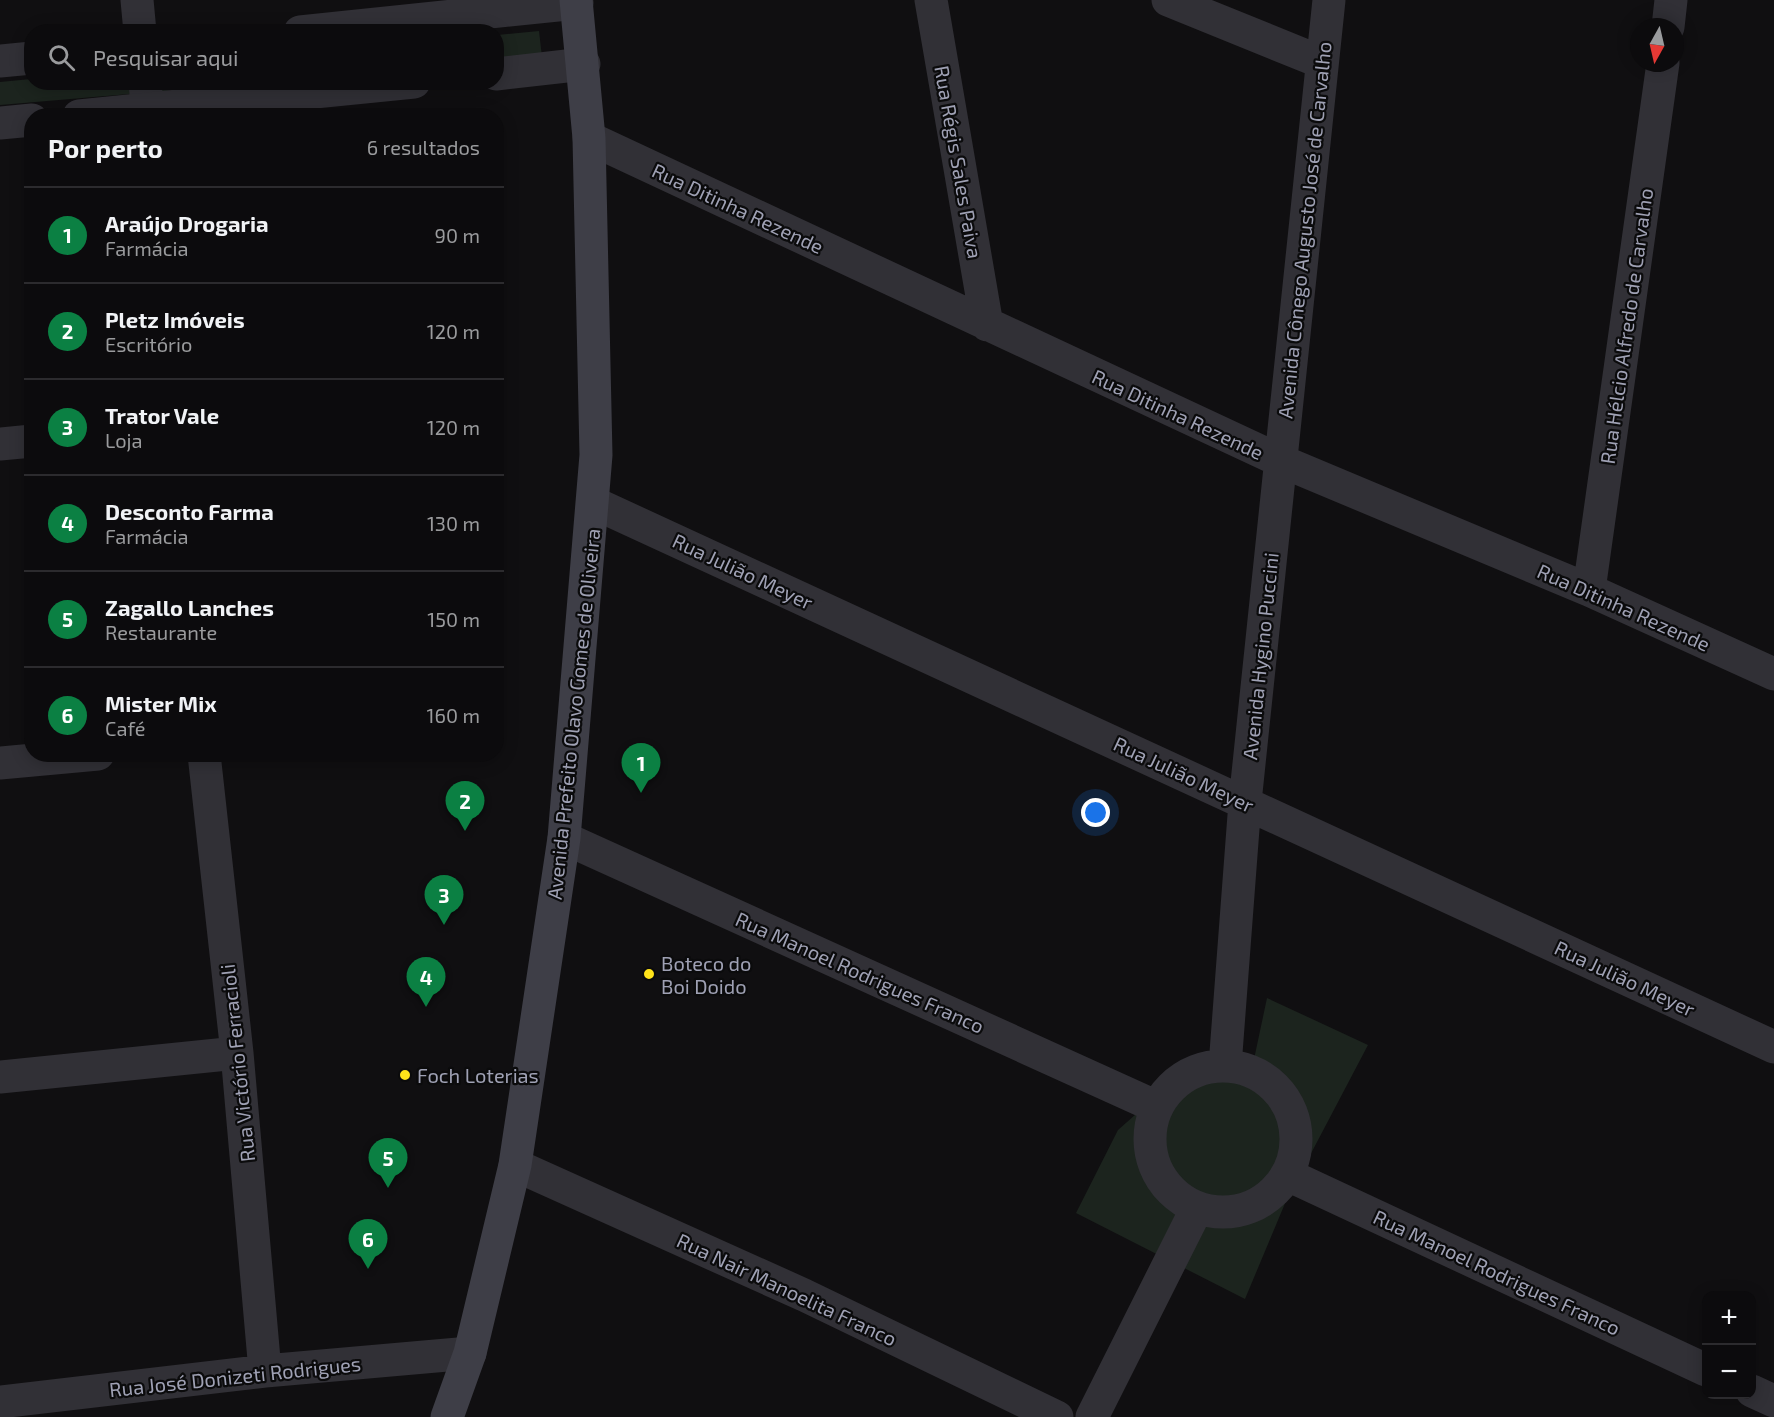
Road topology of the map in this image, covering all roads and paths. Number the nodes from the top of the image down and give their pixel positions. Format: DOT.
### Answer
graph roads {
  1 [pos="137,0"];
  2 [pos="931,0"];
  3 [pos="1168,0"];
  4 [pos="1329,0"];
  5 [pos="1671,0"];
  6 [pos="577,2"];
  7 [pos="1669,18"];
  8 [pos="139,24"];
  9 [pos="374,24"];
  10 [pos="24,59"];
  11 [pos="0,61"];
  12 [pos="1321,62"];
  13 [pos="584,64"];
  14 [pos="1662,72"];
  15 [pos="504,73"];
  16 [pos="307,90"];
  17 [pos="147,102"];
  18 [pos="118,108"];
  19 [pos="24,121"];
  20 [pos="0,123"];
  21 [pos="589,138"];
  22 [pos="987,325"];
  23 [pos="24,442"];
  24 [pos="0,444"];
  25 [pos="1281,461"];
  26 [pos="594,503"];
  27 [pos="1588,590"];
  28 [pos="1774,674"];
  29 [pos="24,762"];
  30 [pos="205,762"];
  31 [pos="0,764"];
  32 [pos="1245,802"];
  33 [pos="564,838"];
  34 [pos="1774,1047"];
  35 [pos="237,1053"];
  36 [pos="1225,1066"];
  37 [pos="0,1077"];
  38 [pos="1156,1107"];
  39 [pos="515,1165"];
  40 [pos="1288,1175"];
  41 [pos="1197,1208"];
  42 [pos="470,1353"];
  43 [pos="1702,1368"];
  44 [pos="265,1371"];
  45 [pos="1756,1393"];
  46 [pos="1774,1401"];
  47 [pos="0,1402"];
  48 [pos="447,1417"];
  49 [pos="1057,1417"];
  50 [pos="1092,1417"];
  1 -- 8 [label="street"];
  2 -- 22 [label="street, Rua Régis Sales Paiva"];
  3 -- 12 [label="street"];
  4 -- 12 [label="street, Avenida Cônego Augusto José de Carvalho"];
  5 -- 7 [label="street"];
  6 -- 9 [label="street"];
  6 -- 13 [label="main road, Avenida Prefeito Olavo Gomes de Oliveira"];
  10 -- 11 [label="street"];
  12 -- 25 [label="street, Avenida Cônego Augusto José de Carvalho"];
  13 -- 15 [label="street"];
  13 -- 21 [label="main road, Avenida Prefeito Olavo Gomes de Oliveira"];
  14 -- 27 [label="street, Rua Hélcio Alfredo de Carvalho"];
  16 -- 17 [label="street"];
  17 -- 18 [label="street"];
  19 -- 20 [label="street"];
  21 -- 22 [label="street, Rua Ditinha Rezende"];
  21 -- 26 [label="main road, Avenida Prefeito Olavo Gomes de Oliveira"];
  22 -- 25 [label="street, Rua Ditinha Rezende"];
  23 -- 24 [label="street"];
  25 -- 27 [label="street, Rua Ditinha Rezende"];
  25 -- 32 [label="street, Avenida Hygino Puccini"];
  26 -- 32 [label="street, Rua Julião Meyer"];
  26 -- 33 [label="main road, Avenida Prefeito Olavo Gomes de Oliveira"];
  27 -- 28 [label="street, Rua Ditinha Rezende"];
  29 -- 31 [label="street"];
  30 -- 35 [label="street, Rua Victório Ferracioli"];
  32 -- 34 [label="street, Rua Julião Meyer"];
  32 -- 36 [label="street, Avenida Hygino Puccini"];
  33 -- 38 [label="street, Rua Manoel Rodrigues Franco"];
  33 -- 39 [label="main road, Avenida Prefeito Olavo Gomes de Oliveira"];
  35 -- 37 [label="street"];
  35 -- 44 [label="street, Rua Victório Ferracioli"];
  36 -- 38 [label="street"];
  36 -- 40 [label="street"];
  38 -- 41 [label="street"];
  39 -- 42 [label="main road, Avenida Prefeito Olavo Gomes de Oliveira"];
  39 -- 49 [label="street, Rua Nair Manoelita Franco"];
  40 -- 41 [label="street"];
  40 -- 43 [label="street, Rua Manoel Rodrigues Franco"];
  41 -- 50 [label="street"];
  42 -- 44 [label="street, Rua José Donizeti Rodrigues"];
  42 -- 48 [label="main road, Avenida Prefeito Olavo Gomes de Oliveira"];
  44 -- 47 [label="street, Rua José Donizeti Rodrigues"];
  45 -- 46 [label="street"];
}
